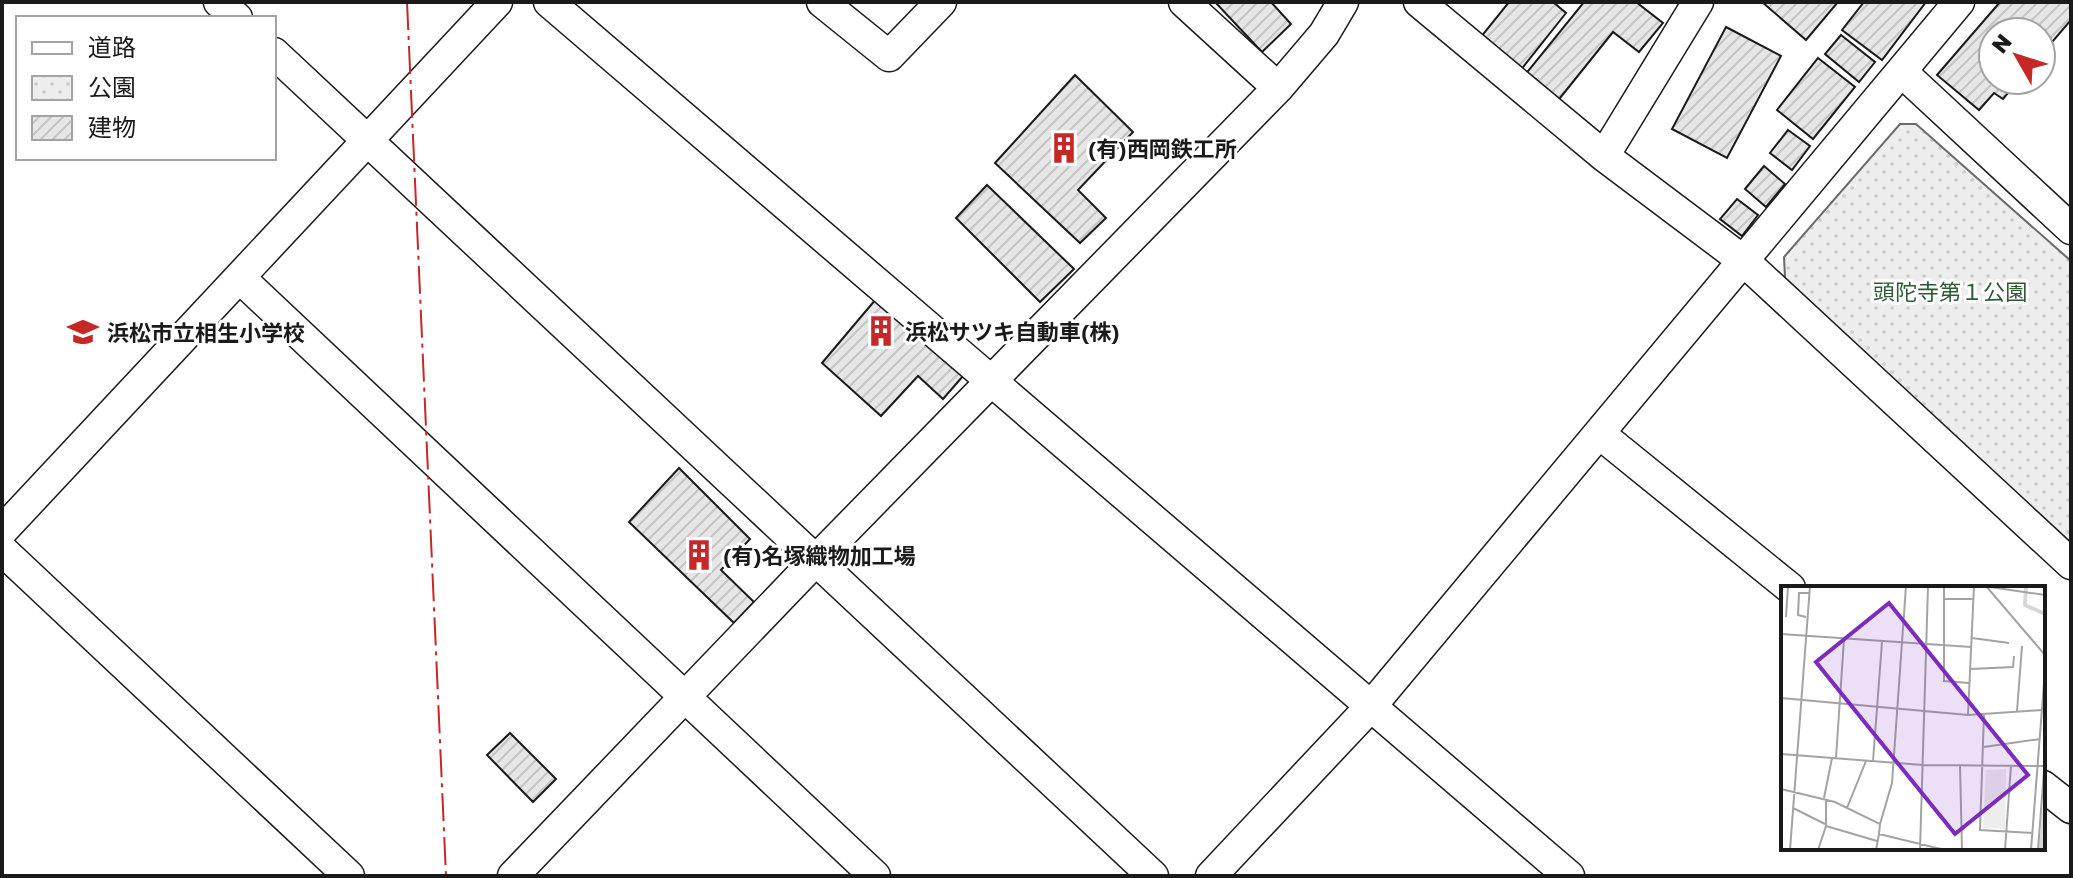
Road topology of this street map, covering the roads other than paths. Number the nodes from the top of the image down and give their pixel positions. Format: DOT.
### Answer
graph roads {
  1 [pos="219,2"];
  2 [pos="497,2"];
  3 [pos="549,2"];
  4 [pos="822,2"];
  5 [pos="941,2"];
  6 [pos="1184,2"];
  7 [pos="1343,2"];
  8 [pos="1419,2"];
  9 [pos="1698,2"];
  10 [pos="1959,2"];
  11 [pos="235,16"];
  12 [pos="276,55"];
  13 [pos="1903,73"];
  14 [pos="1278,88"];
  15 [pos="368,140"];
  16 [pos="1604,156"];
  17 [pos="2071,229"];
  18 [pos="1745,262"];
  19 [pos="240,278"];
  20 [pos="993,383"];
  21 [pos="1600,434"];
  22 [pos="2,531"];
  23 [pos="2,550"];
  24 [pos="816,560"];
  25 [pos="2071,564"];
  26 [pos="1788,586"];
  27 [pos="688,698"];
  28 [pos="1372,705"];
  29 [pos="2045,787"];
  30 [pos="2071,806"];
  31 [pos="349,876"];
  32 [pos="513,876"];
  33 [pos="875,876"];
  34 [pos="1153,876"];
  35 [pos="1211,876"];
  36 [pos="1569,876"];
  1 -- 11 [label="street"];
  2 -- 15 [label="street"];
  3 -- 20 [label="street"];
  4 -- 5 [label="street"];
  6 -- 14 [label="street"];
  7 -- 14 [label="street"];
  8 -- 16 [label="street"];
  9 -- 16 [label="street"];
  10 -- 13 [label="street"];
  12 -- 15 [label="street"];
  13 -- 17 [label="street"];
  13 -- 18 [label="street"];
  14 -- 20 [label="street"];
  15 -- 19 [label="street"];
  15 -- 24 [label="street"];
  16 -- 18 [label="street"];
  18 -- 21 [label="street"];
  18 -- 25 [label="street"];
  19 -- 22 [label="street"];
  19 -- 27 [label="street"];
  20 -- 24 [label="street"];
  20 -- 28 [label="street"];
  21 -- 26 [label="street"];
  21 -- 28 [label="street"];
  23 -- 31 [label="street"];
  24 -- 27 [label="street"];
  24 -- 34 [label="street"];
  27 -- 32 [label="street"];
  27 -- 33 [label="street"];
  28 -- 35 [label="street"];
  28 -- 36 [label="street"];
  29 -- 30 [label="street"];
}
